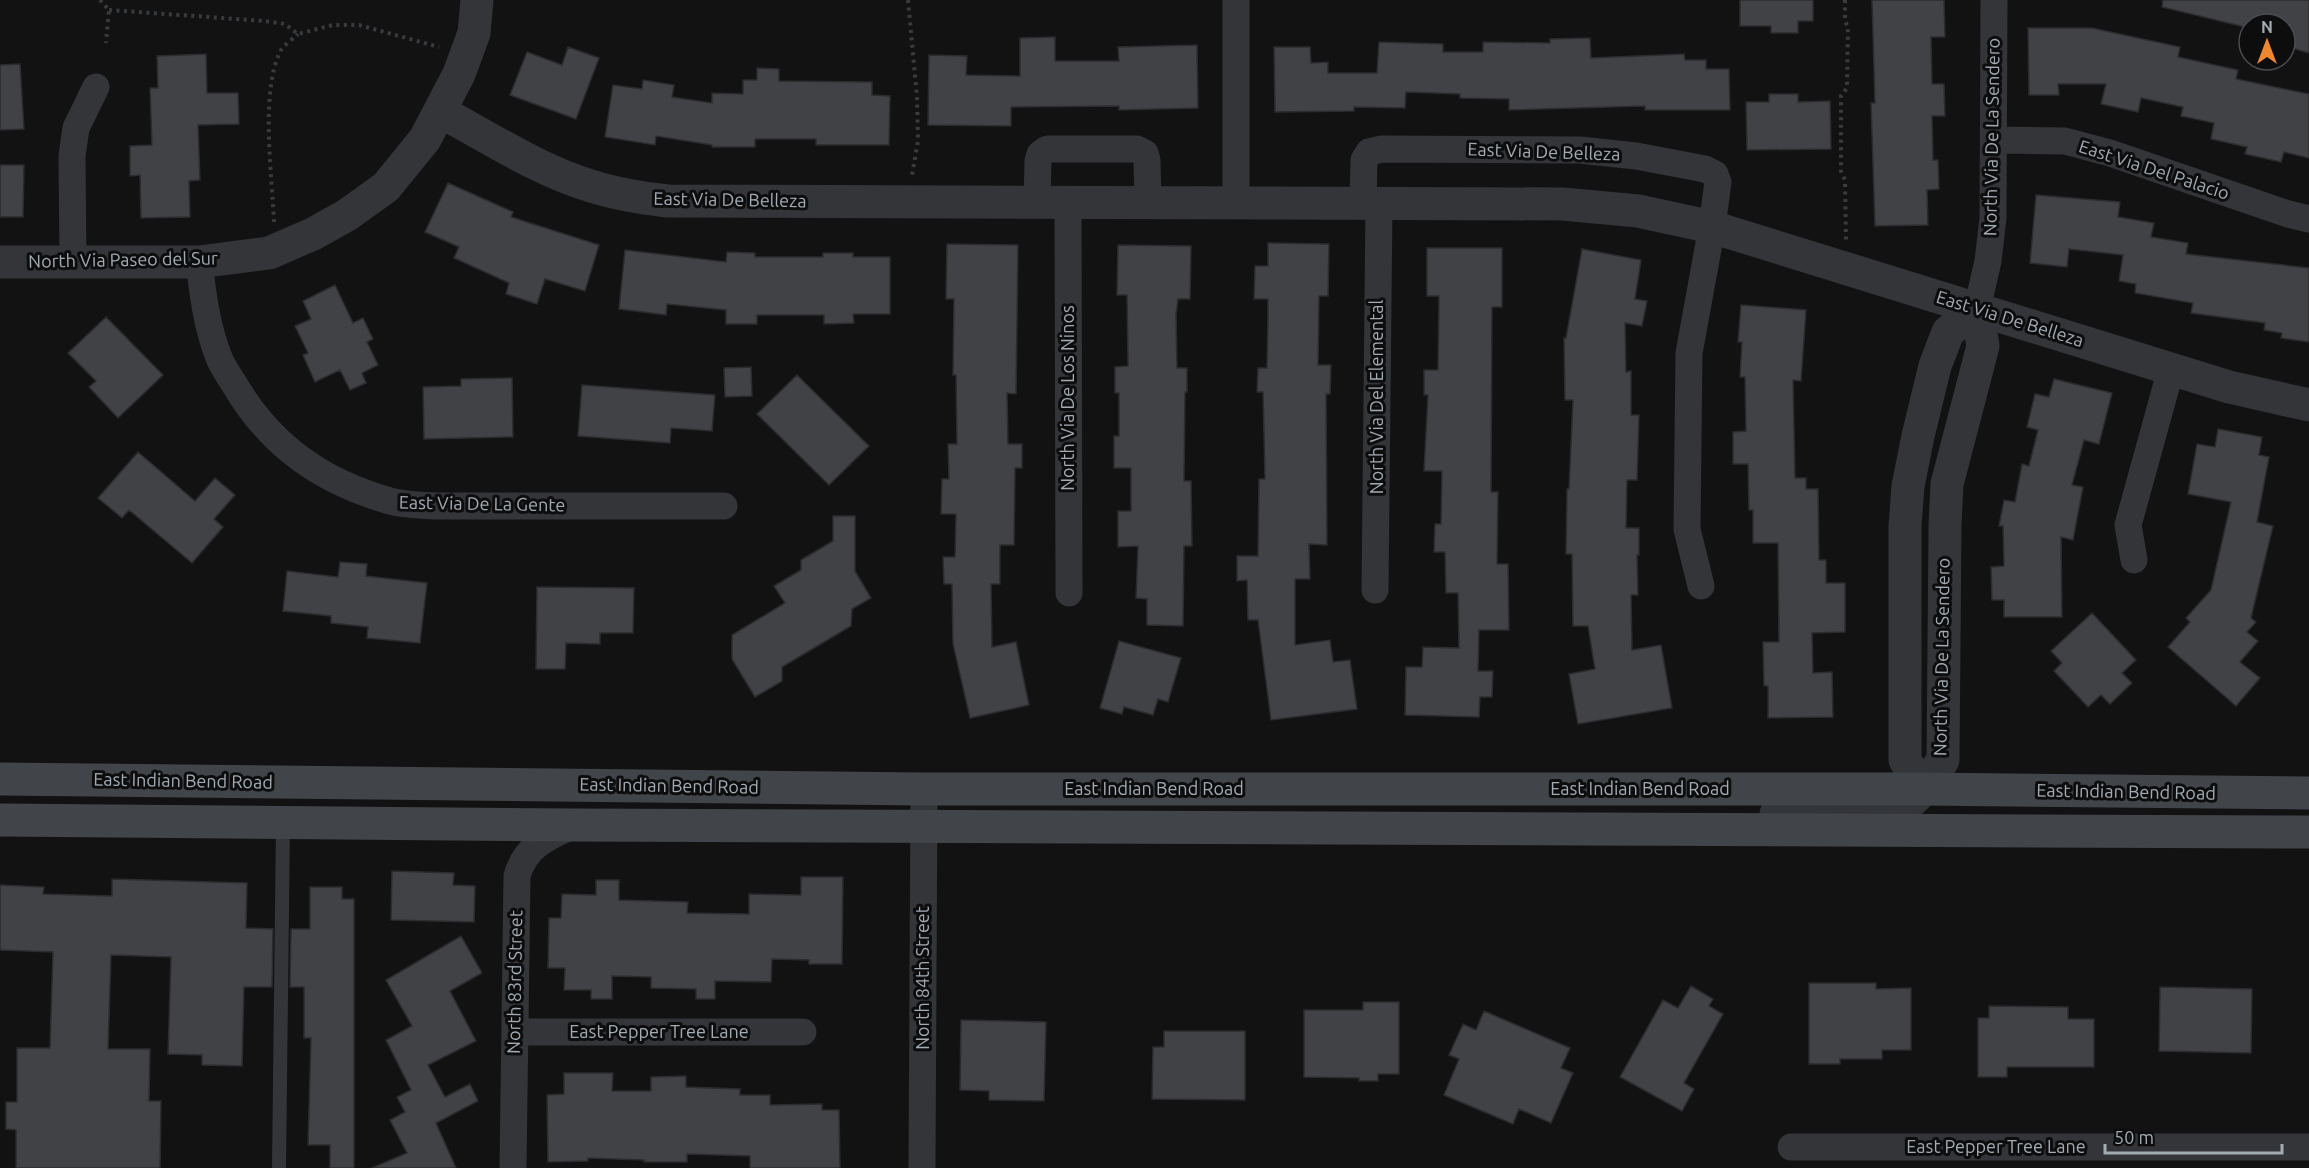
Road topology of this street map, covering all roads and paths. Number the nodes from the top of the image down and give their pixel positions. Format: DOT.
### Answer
graph roads {
  1 [pos="100,0"];
  2 [pos="477,0"];
  3 [pos="908,0"];
  4 [pos="1236,0"];
  5 [pos="1845,0"];
  6 [pos="1994,0"];
  7 [pos="109,10"];
  8 [pos="298,34"];
  9 [pos="106,43"];
  10 [pos="443,49"];
  11 [pos="96,87"];
  12 [pos="441,112"];
  13 [pos="1995,140"];
  14 [pos="912,179"];
  15 [pos="1052,202"];
  16 [pos="1236,202"];
  17 [pos="1148,203"];
  18 [pos="1371,203"];
  19 [pos="2309,219"];
  20 [pos="274,224"];
  21 [pos="1712,227"];
  22 [pos="1846,244"];
  23 [pos="0,262"];
  24 [pos="200,262"];
  25 [pos="73,263"];
  26 [pos="1977,309"];
  27 [pos="2171,369"];
  28 [pos="2309,405"];
  29 [pos="724,506"];
  30 [pos="2134,560"];
  31 [pos="1701,586"];
  32 [pos="1375,590"];
  33 [pos="1069,593"];
  34 [pos="0,779"];
  35 [pos="924,789"];
  36 [pos="1922,789"];
  37 [pos="2215,792"];
  38 [pos="2309,793"];
  39 [pos="2309,819"];
  40 [pos="0,820"];
  41 [pos="284,822"];
  42 [pos="574,825"];
  43 [pos="924,826"];
  44 [pos="1734,831"];
  45 [pos="2088,831"];
  46 [pos="2309,832"];
  47 [pos="515,1032"];
  48 [pos="803,1032"];
  49 [pos="1791,1147"];
  50 [pos="2309,1147"];
  51 [pos="279,1168"];
  52 [pos="513,1168"];
  53 [pos="922,1168"];
  1 -- 7 [label="path"];
  2 -- 12 [label="street"];
  3 -- 14 [label="path"];
  4 -- 16 [label="street"];
  5 -- 22 [label="path"];
  6 -- 13 [label="street, North Via De La Sendero"];
  7 -- 8 [label="path"];
  7 -- 9 [label="path"];
  8 -- 10 [label="path"];
  8 -- 20 [label="path"];
  11 -- 25 [label="street"];
  12 -- 15 [label="street, East Via De Belleza"];
  12 -- 24 [label="street, North Via Paseo del Sur"];
  13 -- 19 [label="street, East Via Del Palacio"];
  13 -- 26 [label="street, North Via De La Sendero"];
  15 -- 17 [label="street, East Via De Belleza"];
  15 -- 17 [label="street"];
  15 -- 33 [label="street, North Via De Los Ninos"];
  16 -- 17 [label="street, East Via De Belleza"];
  16 -- 18 [label="street, East Via De Belleza"];
  18 -- 21 [label="street, East Via De Belleza"];
  18 -- 21 [label="street, East Via De Belleza"];
  18 -- 32 [label="street, North Via Del Elemental"];
  21 -- 26 [label="street, East Via De Belleza"];
  21 -- 31 [label="street"];
  23 -- 25 [label="street, North Via Paseo del Sur"];
  24 -- 25 [label="street, North Via Paseo del Sur"];
  24 -- 29 [label="street, East Via De La Gente"];
  26 -- 27 [label="street, East Via De Belleza"];
  26 -- 36 [label="street, North Via De La Sendero"];
  27 -- 28 [label="street, East Via De Belleza"];
  27 -- 30 [label="street"];
  34 -- 35 [label="main road, East Indian Bend Road"];
  35 -- 36 [label="main road, East Indian Bend Road"];
  35 -- 43 [label="street, North 84th Street"];
  36 -- 37 [label="main road, East Indian Bend Road"];
  36 -- 44 [label="street"];
  36 -- 45 [label="main road"];
  37 -- 38 [label="main road, East Indian Bend Road"];
  37 -- 39 [label="main road"];
  40 -- 41 [label="main road"];
  41 -- 42 [label="main road"];
  41 -- 51 [label="lane"];
  42 -- 43 [label="main road"];
  42 -- 47 [label="street, North 83rd Street"];
  43 -- 44 [label="main road"];
  43 -- 53 [label="street, North 84th Street"];
  44 -- 45 [label="main road"];
  45 -- 46 [label="main road"];
  47 -- 48 [label="street, East Pepper Tree Lane"];
  47 -- 52 [label="street, North 83rd Street"];
  49 -- 50 [label="street, East Pepper Tree Lane"];
}
